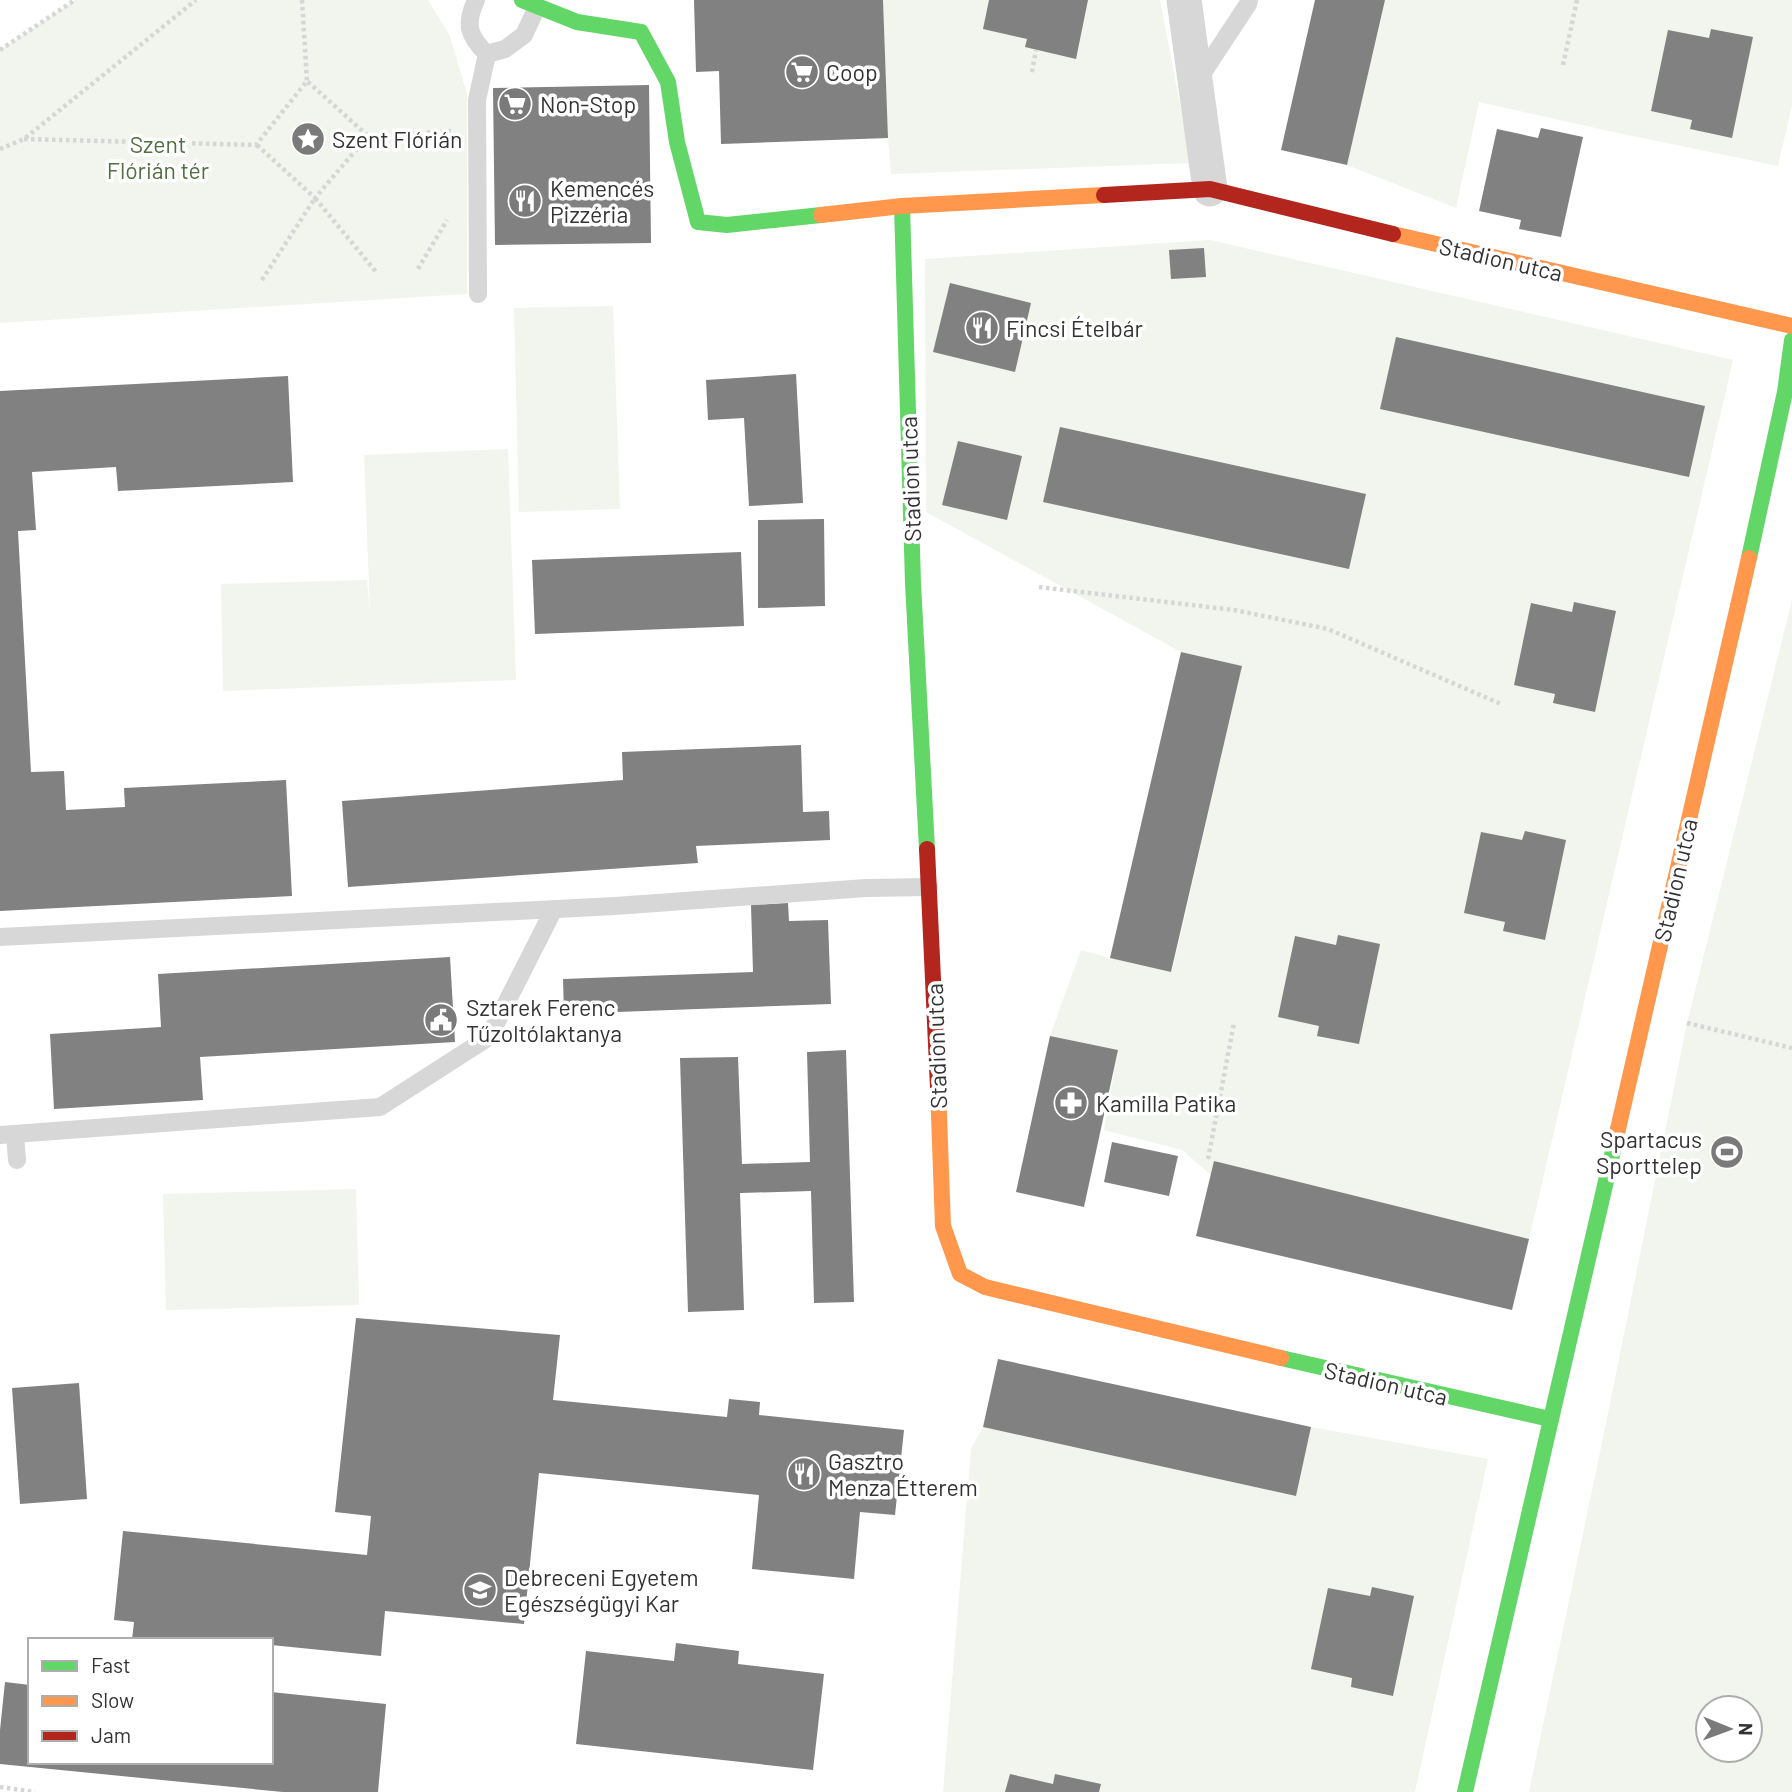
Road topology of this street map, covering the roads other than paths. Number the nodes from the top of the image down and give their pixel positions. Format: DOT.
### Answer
graph roads {
  1 [pos="475,0"];
  2 [pos="1184,0"];
  3 [pos="1249,0"];
  4 [pos="529,3"];
  5 [pos="487,54"];
  6 [pos="1196,83"];
  7 [pos="1210,189"];
  8 [pos="902,206"];
  9 [pos="478,294"];
  10 [pos="1792,326"];
  11 [pos="1792,340"];
  12 [pos="929,887"];
  13 [pos="554,909"];
  14 [pos="0,937"];
  15 [pos="8,1135"];
  16 [pos="17,1160"];
  17 [pos="1550,1419"];
  18 [pos="1465,1792"];
  1 -- 5 [label="lane"];
  2 -- 6 [label="street"];
  3 -- 6 [label="lane"];
  4 -- 5 [label="lane"];
  4 -- 8 [label="street, Stadion utca"];
  5 -- 9 [label="lane"];
  6 -- 7 [label="street"];
  7 -- 8 [label="street, Stadion utca"];
  7 -- 10 [label="street, Stadion utca"];
  8 -- 12 [label="street, Stadion utca"];
  11 -- 17 [label="street, Stadion utca"];
  12 -- 13 [label="lane"];
  12 -- 17 [label="street, Stadion utca"];
  13 -- 14 [label="lane"];
  13 -- 15 [label="lane"];
  15 -- 16 [label="lane"];
  17 -- 18 [label="street, Stadion utca"];
}
